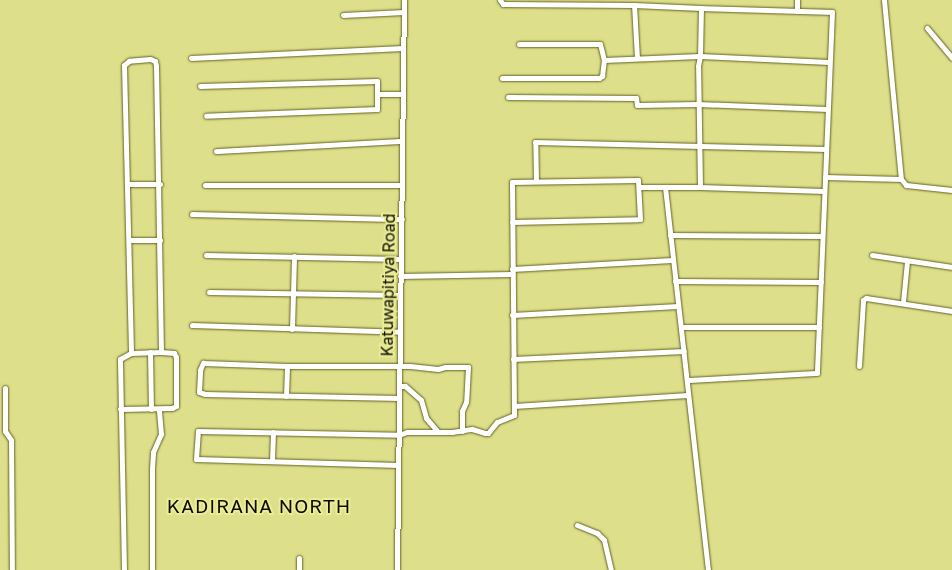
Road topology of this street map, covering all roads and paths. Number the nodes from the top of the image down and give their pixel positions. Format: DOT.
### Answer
graph roads {
  1 [pos="404,0"];
  2 [pos="500,0"];
  3 [pos="797,0"];
  4 [pos="884,0"];
  5 [pos="570,2"];
  6 [pos="634,5"];
  7 [pos="701,8"];
  8 [pos="797,11"];
  9 [pos="404,12"];
  10 [pos="343,15"];
  11 [pos="927,28"];
  12 [pos="519,44"];
  13 [pos="403,48"];
  14 [pos="700,56"];
  15 [pos="191,58"];
  16 [pos="638,58"];
  17 [pos="952,58"];
  18 [pos="604,60"];
  19 [pos="828,62"];
  20 [pos="502,78"];
  21 [pos="200,86"];
  22 [pos="377,94"];
  23 [pos="403,94"];
  24 [pos="508,97"];
  25 [pos="698,104"];
  26 [pos="827,109"];
  27 [pos="206,116"];
  28 [pos="402,141"];
  29 [pos="699,147"];
  30 [pos="826,149"];
  31 [pos="216,150"];
  32 [pos="825,177"];
  33 [pos="901,179"];
  34 [pos="536,181"];
  35 [pos="128,184"];
  36 [pos="160,184"];
  37 [pos="205,185"];
  38 [pos="402,185"];
  39 [pos="638,187"];
  40 [pos="665,187"];
  41 [pos="700,187"];
  42 [pos="952,190"];
  43 [pos="824,191"];
  44 [pos="192,214"];
  45 [pos="402,219"];
  46 [pos="512,222"];
  47 [pos="670,235"];
  48 [pos="822,236"];
  49 [pos="129,240"];
  50 [pos="160,240"];
  51 [pos="206,255"];
  52 [pos="872,255"];
  53 [pos="294,256"];
  54 [pos="401,259"];
  55 [pos="672,260"];
  56 [pos="907,261"];
  57 [pos="952,267"];
  58 [pos="512,272"];
  59 [pos="400,276"];
  60 [pos="675,281"];
  61 [pos="821,282"];
  62 [pos="209,292"];
  63 [pos="293,292"];
  64 [pos="400,295"];
  65 [pos="902,302"];
  66 [pos="678,306"];
  67 [pos="952,311"];
  68 [pos="512,315"];
  69 [pos="192,325"];
  70 [pos="681,327"];
  71 [pos="819,327"];
  72 [pos="292,329"];
  73 [pos="398,332"];
  74 [pos="684,351"];
  75 [pos="150,352"];
  76 [pos="161,352"];
  77 [pos="131,354"];
  78 [pos="513,359"];
  79 [pos="287,366"];
  80 [pos="399,366"];
  81 [pos="860,366"];
  82 [pos="687,380"];
  83 [pos="399,386"];
  84 [pos="5,388"];
  85 [pos="688,395"];
  86 [pos="286,396"];
  87 [pos="398,398"];
  88 [pos="514,406"];
  89 [pos="120,409"];
  90 [pos="151,409"];
  91 [pos="159,409"];
  92 [pos="462,431"];
  93 [pos="273,432"];
  94 [pos="438,432"];
  95 [pos="399,435"];
  96 [pos="272,461"];
  97 [pos="398,465"];
  98 [pos="577,525"];
  99 [pos="299,558"];
  100 [pos="12,570"];
  101 [pos="124,570"];
  102 [pos="152,570"];
  103 [pos="298,570"];
  104 [pos="397,570"];
  105 [pos="611,570"];
  106 [pos="708,570"];
  1 -- 9 [label="street, Katuwapitiya Road"];
  2 -- 5 [label="street"];
  3 -- 8 [label="street"];
  4 -- 33 [label="street"];
  5 -- 6 [label="street"];
  6 -- 7 [label="street"];
  6 -- 16 [label="street"];
  7 -- 8 [label="street"];
  7 -- 14 [label="street"];
  8 -- 19 [label="street"];
  9 -- 10 [label="street"];
  9 -- 13 [label="street, Katuwapitiya Road"];
  11 -- 17 [label="street"];
  12 -- 18 [label="street"];
  13 -- 15 [label="street"];
  13 -- 23 [label="street, Katuwapitiya Road"];
  14 -- 16 [label="street"];
  14 -- 19 [label="street"];
  14 -- 25 [label="street"];
  16 -- 18 [label="street"];
  18 -- 20 [label="street"];
  19 -- 26 [label="street"];
  21 -- 22 [label="street"];
  22 -- 23 [label="street"];
  22 -- 27 [label="street"];
  23 -- 28 [label="street, Katuwapitiya Road"];
  24 -- 25 [label="street"];
  25 -- 26 [label="street"];
  25 -- 29 [label="street"];
  26 -- 30 [label="street"];
  28 -- 31 [label="street"];
  28 -- 38 [label="street, Katuwapitiya Road"];
  29 -- 30 [label="street"];
  29 -- 34 [label="street"];
  29 -- 41 [label="street"];
  30 -- 32 [label="street"];
  32 -- 33 [label="street"];
  32 -- 43 [label="street"];
  33 -- 42 [label="street"];
  34 -- 39 [label="street"];
  34 -- 46 [label="street"];
  35 -- 36 [label="street"];
  35 -- 36 [label="street"];
  35 -- 49 [label="street"];
  36 -- 50 [label="street"];
  37 -- 38 [label="street"];
  38 -- 45 [label="street, Katuwapitiya Road"];
  39 -- 40 [label="street"];
  39 -- 46 [label="street"];
  40 -- 41 [label="street"];
  40 -- 47 [label="street"];
  41 -- 43 [label="street"];
  43 -- 48 [label="street"];
  44 -- 45 [label="street"];
  45 -- 54 [label="street, Katuwapitiya Road"];
  46 -- 58 [label="street"];
  47 -- 48 [label="street"];
  47 -- 55 [label="street"];
  48 -- 61 [label="street"];
  49 -- 50 [label="street"];
  49 -- 77 [label="street"];
  50 -- 76 [label="street"];
  51 -- 53 [label="street"];
  52 -- 56 [label="street"];
  53 -- 54 [label="street"];
  53 -- 63 [label="street"];
  54 -- 59 [label="street, Katuwapitiya Road"];
  55 -- 58 [label="street"];
  55 -- 60 [label="street"];
  56 -- 57 [label="street"];
  56 -- 65 [label="street"];
  58 -- 59 [label="street"];
  58 -- 68 [label="street"];
  59 -- 64 [label="street, Katuwapitiya Road"];
  60 -- 61 [label="street"];
  60 -- 66 [label="street"];
  61 -- 71 [label="street"];
  62 -- 63 [label="street"];
  63 -- 64 [label="street"];
  63 -- 72 [label="street"];
  64 -- 73 [label="street, Katuwapitiya Road"];
  65 -- 67 [label="street"];
  65 -- 81 [label="street"];
  66 -- 68 [label="street"];
  66 -- 70 [label="street"];
  68 -- 78 [label="street"];
  69 -- 72 [label="street"];
  70 -- 71 [label="street"];
  70 -- 74 [label="street"];
  71 -- 82 [label="street"];
  72 -- 73 [label="street"];
  73 -- 80 [label="street, Katuwapitiya Road"];
  74 -- 78 [label="street"];
  74 -- 82 [label="street"];
  75 -- 76 [label="street"];
  75 -- 77 [label="street"];
  75 -- 90 [label="street"];
  76 -- 91 [label="street"];
  77 -- 89 [label="street"];
  78 -- 88 [label="street"];
  79 -- 80 [label="street"];
  79 -- 86 [label="street"];
  79 -- 86 [label="street"];
  80 -- 83 [label="street, Katuwapitiya Road"];
  80 -- 92 [label="street"];
  82 -- 85 [label="street"];
  83 -- 87 [label="street, Katuwapitiya Road"];
  83 -- 94 [label="street"];
  84 -- 100 [label="street"];
  85 -- 88 [label="street"];
  85 -- 106 [label="street"];
  86 -- 87 [label="street"];
  87 -- 95 [label="street, Katuwapitiya Road"];
  88 -- 92 [label="street"];
  89 -- 90 [label="street"];
  89 -- 101 [label="street"];
  90 -- 91 [label="street"];
  91 -- 102 [label="street"];
  92 -- 94 [label="street"];
  93 -- 95 [label="street"];
  93 -- 96 [label="street"];
  93 -- 96 [label="street"];
  94 -- 95 [label="street"];
  95 -- 97 [label="street, Katuwapitiya Road"];
  96 -- 97 [label="street"];
  97 -- 104 [label="street, Katuwapitiya Road"];
  98 -- 105 [label="street"];
  99 -- 103 [label="street"];
}
